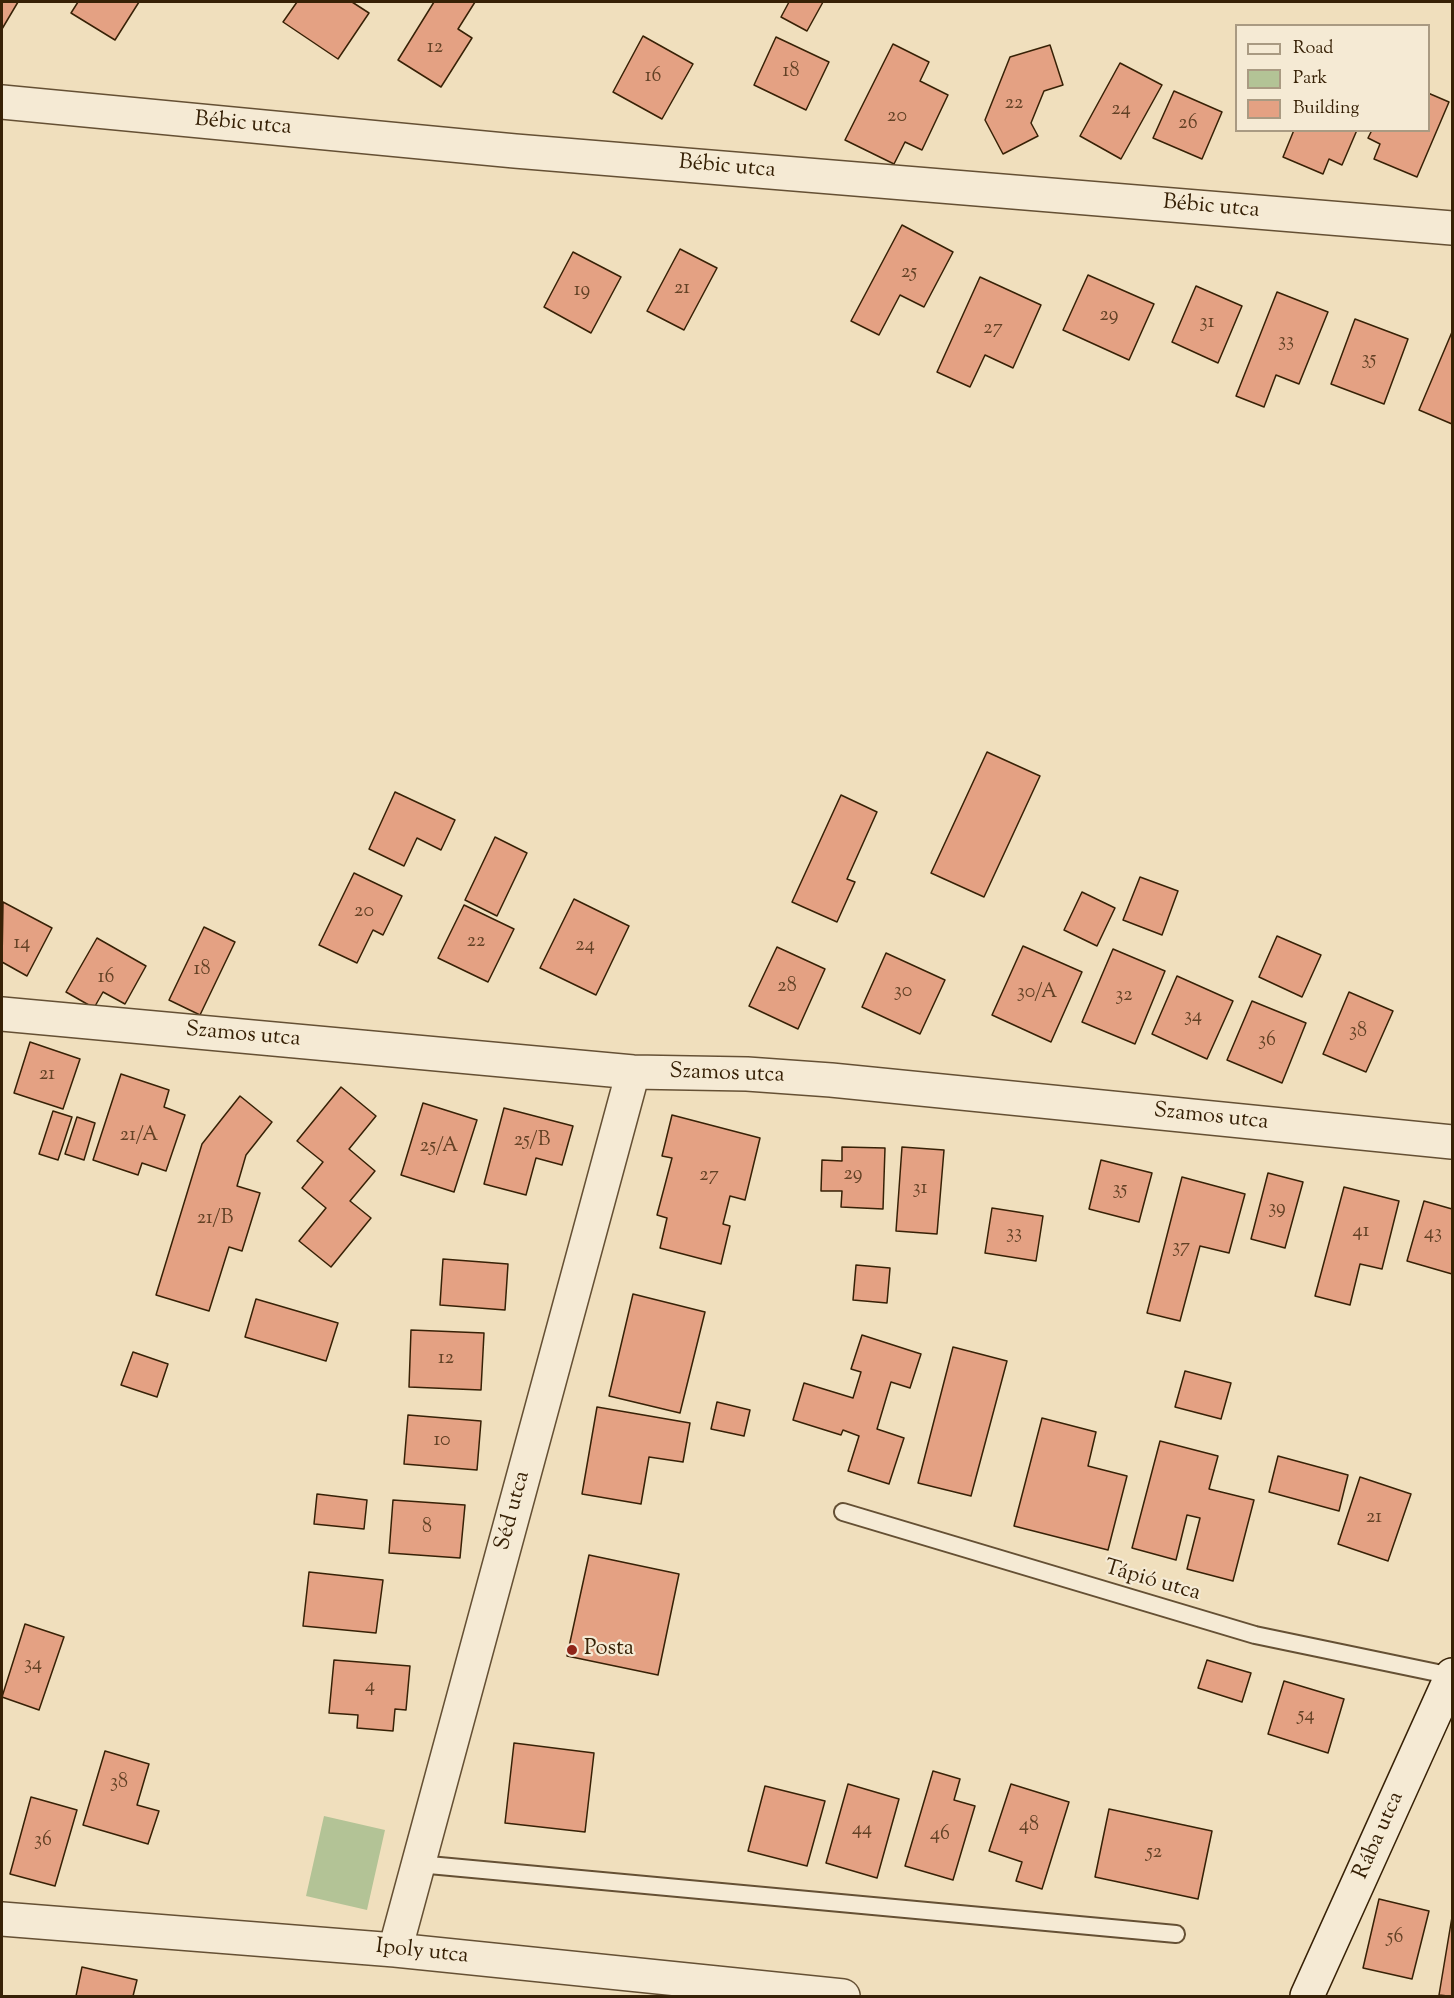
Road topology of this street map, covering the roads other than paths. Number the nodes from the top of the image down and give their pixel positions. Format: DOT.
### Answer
graph roads {
  1 [pos="2,102"];
  2 [pos="1452,228"];
  3 [pos="2,1014"];
  4 [pos="633,1072"];
  5 [pos="1452,1142"];
  6 [pos="843,1512"];
  7 [pos="1452,1675"];
  8 [pos="418,1864"];
  9 [pos="2,1919"];
  10 [pos="1176,1934"];
  11 [pos="394,1950"];
  12 [pos="843,1996"];
  13 [pos="1307,1996"];
  1 -- 2 [label="street, Bébic utca"];
  3 -- 4 [label="street, Szamos utca"];
  4 -- 5 [label="street, Szamos utca"];
  4 -- 8 [label="street, Séd utca"];
  6 -- 7 [label="lane, Tápió utca"];
  7 -- 13 [label="street, Rába utca"];
  8 -- 10 [label="lane"];
  8 -- 11 [label="street, Séd utca"];
  9 -- 11 [label="street, Ipoly utca"];
  11 -- 12 [label="street, Ipoly utca"];
}
